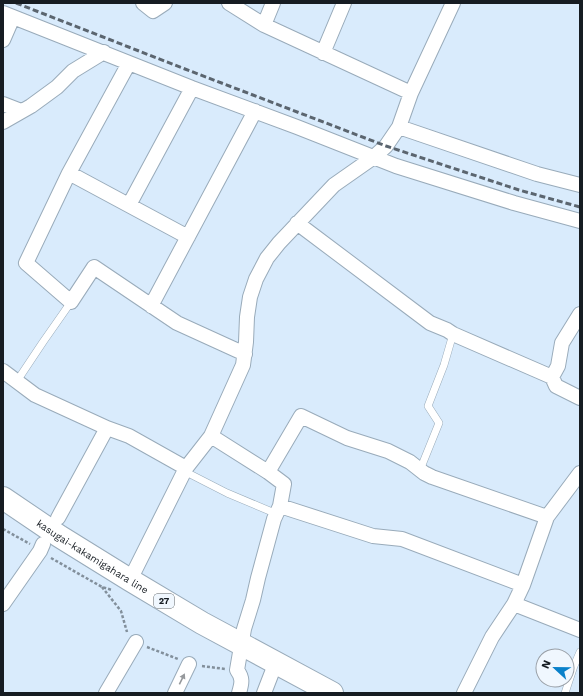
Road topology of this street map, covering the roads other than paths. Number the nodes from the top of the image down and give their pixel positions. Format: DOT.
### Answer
graph roads {
  1 [pos="143,3"];
  2 [pos="165,3"];
  3 [pos="229,3"];
  4 [pos="273,3"];
  5 [pos="344,3"];
  6 [pos="452,3"];
  7 [pos="8,15"];
  8 [pos="264,25"];
  9 [pos="3,40"];
  10 [pos="104,52"];
  11 [pos="323,53"];
  12 [pos="129,63"];
  13 [pos="192,88"];
  14 [pos="411,93"];
  15 [pos="3,104"];
  16 [pos="21,111"];
  17 [pos="255,111"];
  18 [pos="3,122"];
  19 [pos="399,127"];
  20 [pos="374,157"];
  21 [pos="69,173"];
  22 [pos="580,185"];
  23 [pos="129,206"];
  24 [pos="580,221"];
  25 [pos="297,223"];
  26 [pos="188,237"];
  27 [pos="71,302"];
  28 [pos="151,306"];
  29 [pos="580,314"];
  30 [pos="453,334"];
  31 [pos="245,354"];
  32 [pos="3,371"];
  33 [pos="552,377"];
  34 [pos="17,381"];
  35 [pos="580,398"];
  36 [pos="107,428"];
  37 [pos="211,436"];
  38 [pos="185,470"];
  39 [pos="420,470"];
  40 [pos="268,472"];
  41 [pos="580,473"];
  42 [pos="3,498"];
  43 [pos="278,510"];
  44 [pos="548,517"];
  45 [pos="58,518"];
  46 [pos="43,544"];
  47 [pos="130,580"];
  48 [pos="523,585"];
  49 [pos="3,604"];
  50 [pos="514,604"];
  51 [pos="580,630"];
  52 [pos="136,642"];
  53 [pos="241,644"];
  54 [pos="580,652"];
  55 [pos="276,662"];
  56 [pos="189,664"];
  57 [pos="106,693"];
  58 [pos="175,693"];
  59 [pos="239,693"];
  60 [pos="264,693"];
  61 [pos="332,693"];
  62 [pos="464,693"];
  63 [pos="565,693"];
  1 -- 2 [label="street"];
  3 -- 8 [label="street"];
  4 -- 8 [label="street"];
  5 -- 11 [label="street"];
  6 -- 14 [label="street"];
  7 -- 9 [label="street"];
  7 -- 10 [label="street"];
  8 -- 11 [label="street"];
  10 -- 12 [label="street"];
  10 -- 16 [label="street"];
  11 -- 14 [label="street"];
  12 -- 13 [label="street"];
  12 -- 21 [label="street"];
  13 -- 17 [label="street"];
  13 -- 23 [label="street"];
  14 -- 19 [label="street"];
  15 -- 16 [label="street"];
  16 -- 18 [label="street"];
  17 -- 20 [label="street"];
  17 -- 26 [label="street"];
  19 -- 20 [label="street"];
  19 -- 22 [label="street"];
  20 -- 24 [label="street"];
  20 -- 25 [label="street"];
  21 -- 23 [label="street"];
  21 -- 27 [label="street"];
  23 -- 26 [label="street"];
  25 -- 30 [label="street"];
  25 -- 31 [label="street"];
  26 -- 28 [label="street"];
  27 -- 28 [label="street"];
  27 -- 34 [label="lane"];
  28 -- 31 [label="street"];
  29 -- 33 [label="street"];
  30 -- 33 [label="street"];
  30 -- 39 [label="lane"];
  31 -- 37 [label="street"];
  32 -- 34 [label="street"];
  33 -- 35 [label="street"];
  34 -- 36 [label="street"];
  36 -- 38 [label="street"];
  36 -- 45 [label="street"];
  37 -- 38 [label="street"];
  37 -- 40 [label="street"];
  38 -- 43 [label="lane"];
  38 -- 47 [label="street"];
  39 -- 40 [label="street"];
  39 -- 44 [label="street"];
  40 -- 43 [label="street"];
  41 -- 44 [label="street"];
  42 -- 47 [label="main road, kasugai-kakamigahara line / 27"];
  43 -- 48 [label="street"];
  43 -- 53 [label="street"];
  44 -- 48 [label="street"];
  46 -- 49 [label="street"];
  47 -- 53 [label="main road, kasugai-kakamigahara line / 27"];
  48 -- 50 [label="street"];
  50 -- 51 [label="street"];
  50 -- 62 [label="street"];
  52 -- 57 [label="street"];
  53 -- 55 [label="main road, kasugai-kakamigahara line / 27"];
  53 -- 59 [label="street"];
  54 -- 63 [label="lane"];
  55 -- 60 [label="street"];
  55 -- 61 [label="main road, kasugai-kakamigahara line / 27"];
  58 -- 56 [label="street, one-way"];
}
